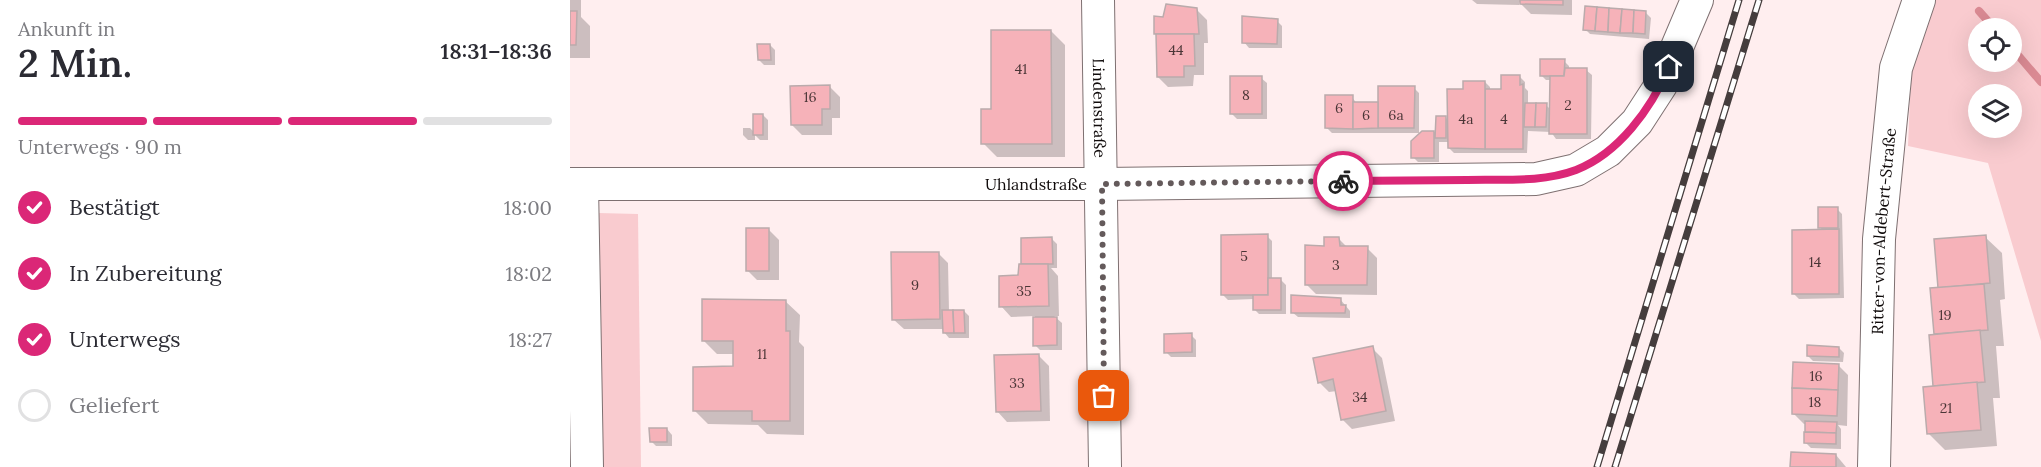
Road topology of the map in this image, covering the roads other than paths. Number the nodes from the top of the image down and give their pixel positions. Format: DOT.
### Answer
graph roads {
  1 [pos="1098,0"];
  2 [pos="1697,0"];
  3 [pos="1919,0"];
  4 [pos="576,184"];
  5 [pos="1102,184"];
  6 [pos="587,467"];
  7 [pos="1105,467"];
  8 [pos="1874,467"];
  1 -- 5 [label="street, Lindenstraße"];
  2 -- 5 [label="street, Uhlandstraße"];
  3 -- 8 [label="street, Ritter-von-Aldebert-Straße"];
  4 -- 5 [label="street, Uhlandstraße"];
  4 -- 6 [label="street"];
  5 -- 7 [label="street, Lindenstraße"];
}
